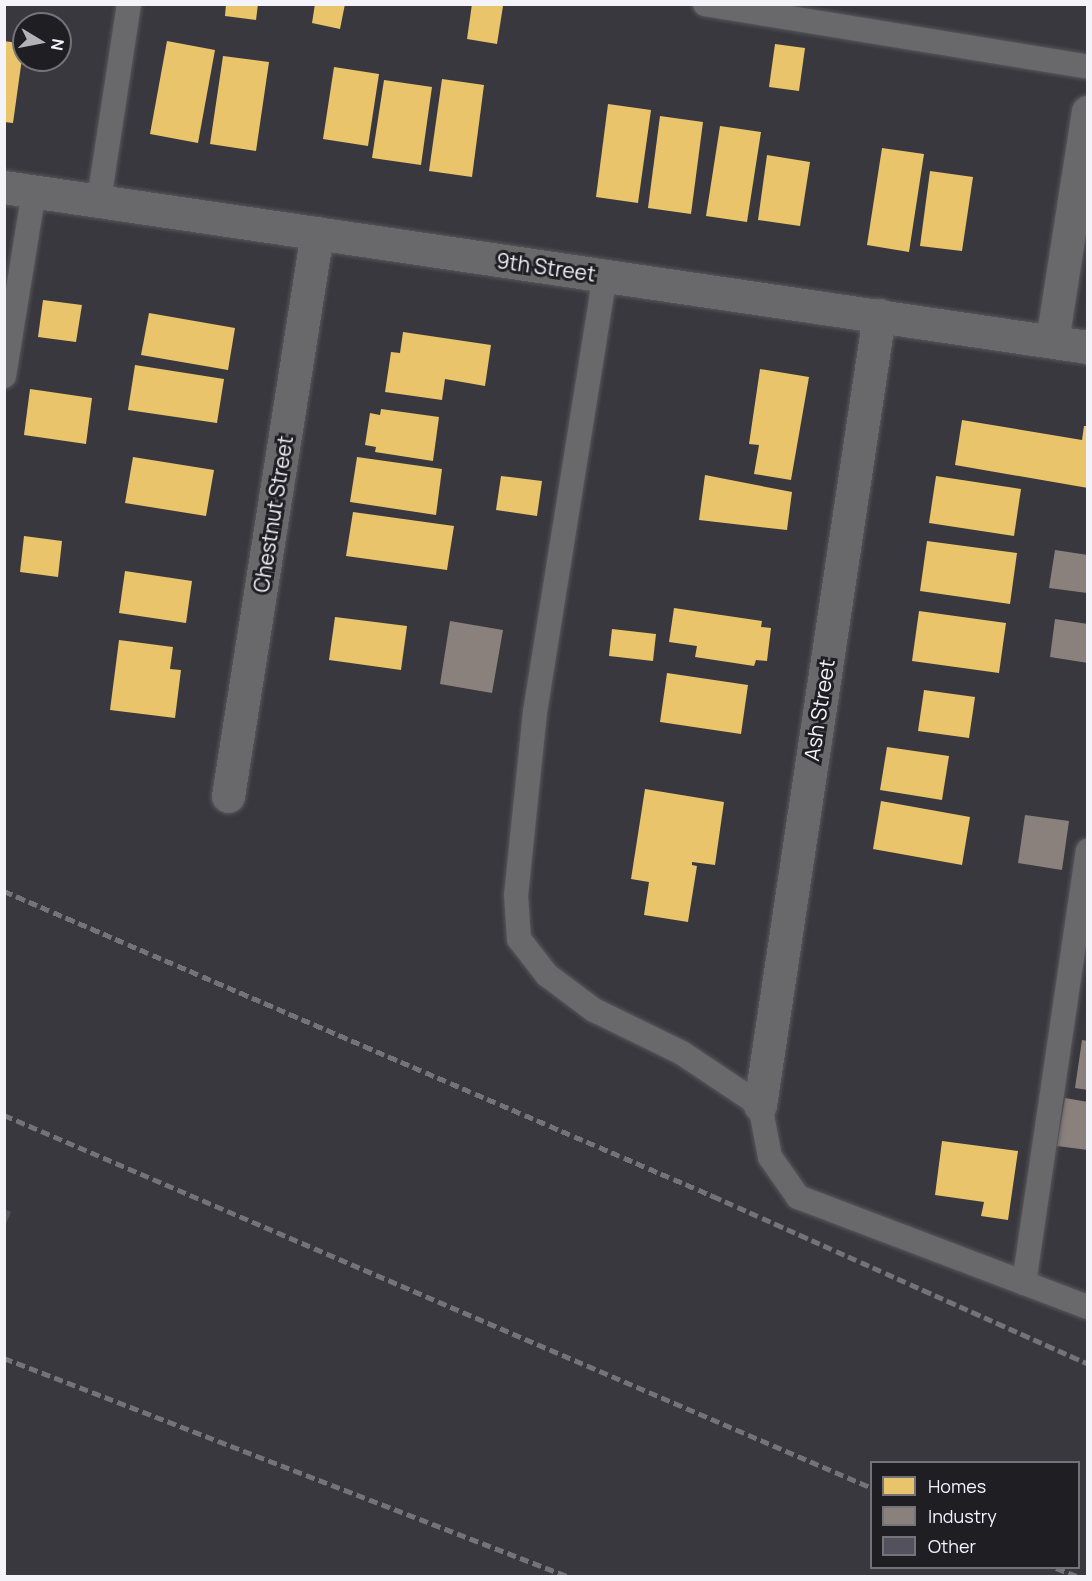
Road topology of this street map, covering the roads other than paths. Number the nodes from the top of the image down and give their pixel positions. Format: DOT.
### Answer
graph roads {
  1 [pos="129,4"];
  2 [pos="705,4"];
  3 [pos="1088,67"];
  4 [pos="1088,112"];
  5 [pos="19,189"];
  6 [pos="99,200"];
  7 [pos="317,233"];
  8 [pos="605,275"];
  9 [pos="879,315"];
  10 [pos="1052,341"];
  11 [pos="1088,347"];
  12 [pos="4,376"];
  13 [pos="228,796"];
  14 [pos="1088,851"];
  15 [pos="760,1105"];
  16 [pos="1024,1283"];
  17 [pos="1088,1307"];
  1 -- 6 [label="lane"];
  2 -- 3 [label="lane"];
  4 -- 10 [label="street"];
  5 -- 6 [label="street, 9th Street"];
  5 -- 12 [label="lane"];
  6 -- 7 [label="street, 9th Street"];
  7 -- 8 [label="street, 9th Street"];
  7 -- 13 [label="street, Chestnut Street"];
  8 -- 9 [label="street, 9th Street"];
  8 -- 15 [label="lane"];
  9 -- 10 [label="street, 9th Street"];
  9 -- 15 [label="street, Ash Street"];
  10 -- 11 [label="street, 9th Street"];
  14 -- 16 [label="lane"];
  15 -- 16 [label="lane"];
  16 -- 17 [label="lane"];
}
